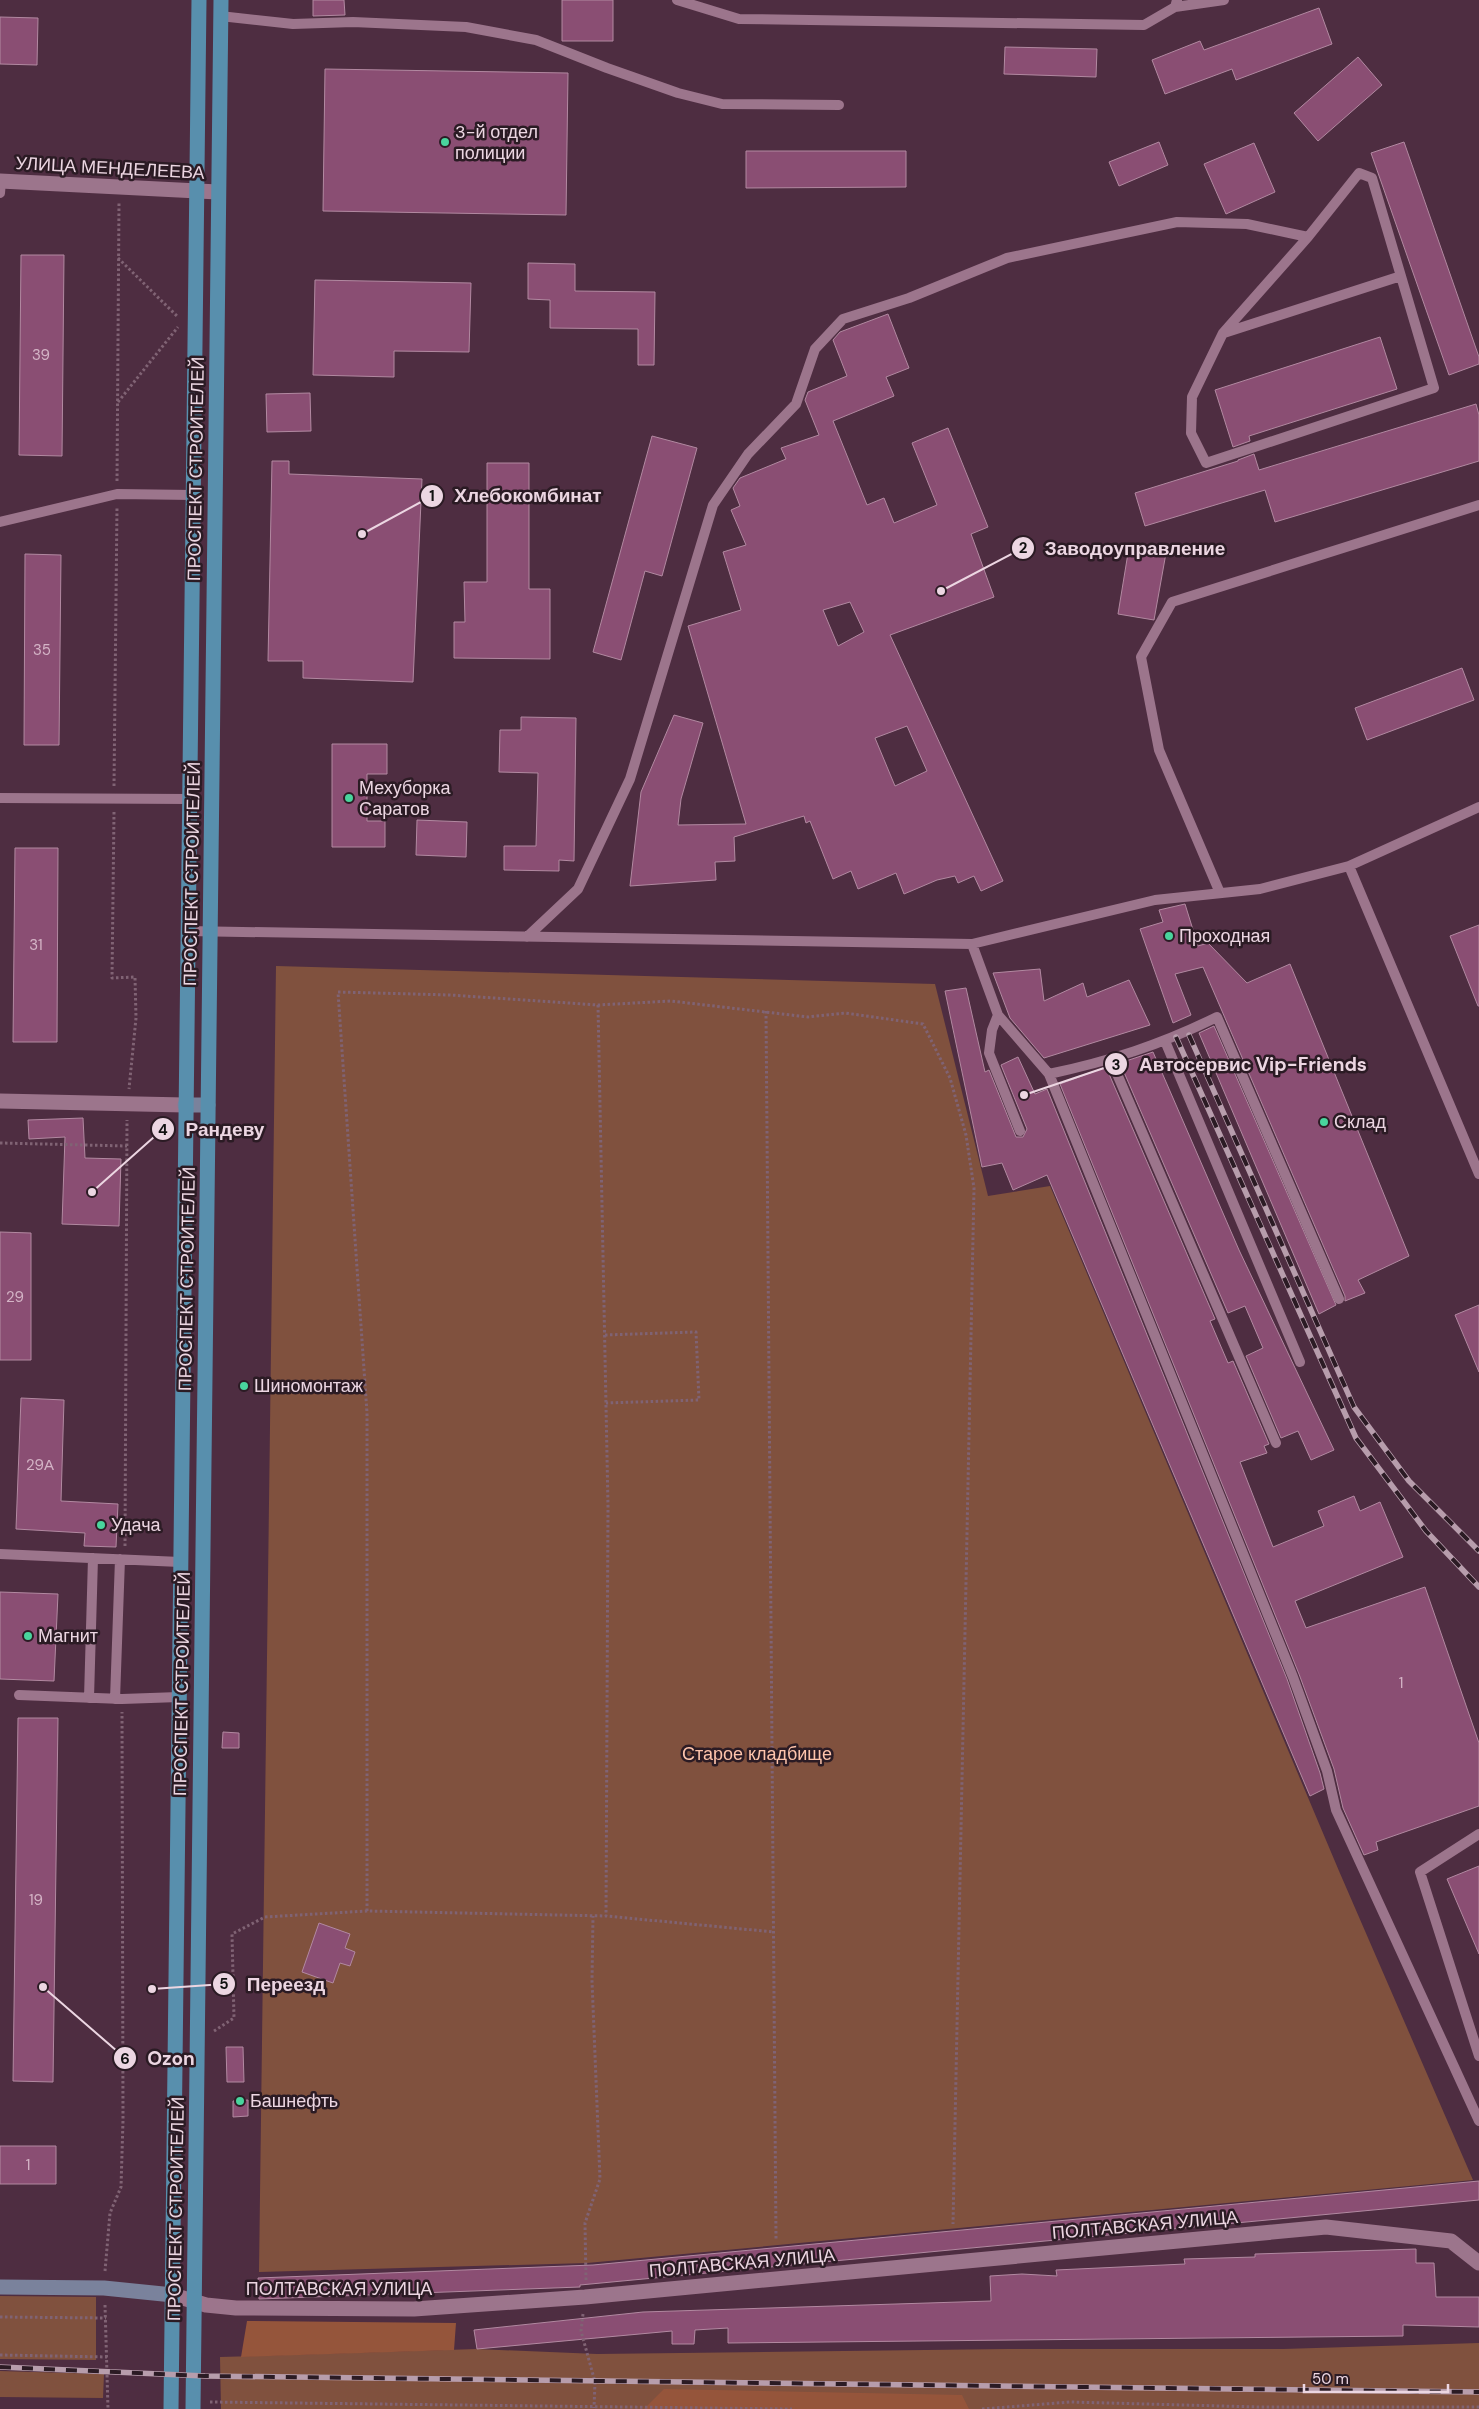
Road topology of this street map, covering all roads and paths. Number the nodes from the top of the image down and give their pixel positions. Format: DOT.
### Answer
graph roads {
  1 [pos="199,0"];
  2 [pos="220,0"];
  3 [pos="677,0"];
  4 [pos="1224,0"];
  5 [pos="1176,3"];
  6 [pos="220,16"];
  7 [pos="839,105"];
  8 [pos="0,181"];
  9 [pos="119,186"];
  10 [pos="197,192"];
  11 [pos="218,192"];
  12 [pos="0,194"];
  13 [pos="1308,237"];
  14 [pos="118,258"];
  15 [pos="1401,276"];
  16 [pos="1224,333"];
  17 [pos="117,402"];
  18 [pos="117,494"];
  19 [pos="193,494"];
  20 [pos="1479,504"];
  21 [pos="0,522"];
  22 [pos="0,798"];
  23 [pos="114,798"];
  24 [pos="189,799"];
  25 [pos="1479,807"];
  26 [pos="1349,866"];
  27 [pos="1220,893"];
  28 [pos="188,931"];
  29 [pos="210,931"];
  30 [pos="527,937"];
  31 [pos="972,944"];
  32 [pos="598,1005"];
  33 [pos="766,1011"];
  34 [pos="998,1015"];
  35 [pos="1165,1041"];
  36 [pos="1111,1060"];
  37 [pos="1049,1074"];
  38 [pos="0,1101"];
  39 [pos="127,1103"];
  40 [pos="185,1105"];
  41 [pos="208,1105"];
  42 [pos="1020,1131"];
  43 [pos="0,1143"];
  44 [pos="127,1146"];
  45 [pos="1479,1174"];
  46 [pos="1339,1299"];
  47 [pos="604,1335"];
  48 [pos="1300,1362"];
  49 [pos="606,1403"];
  50 [pos="1276,1443"];
  51 [pos="0,1554"];
  52 [pos="93,1558"];
  53 [pos="123,1559"];
  54 [pos="180,1562"];
  55 [pos="19,1695"];
  56 [pos="179,1697"];
  57 [pos="89,1698"];
  58 [pos="119,1699"];
  59 [pos="1479,1834"];
  60 [pos="367,1911"];
  61 [pos="593,1916"];
  62 [pos="606,1916"];
  63 [pos="774,1932"];
  64 [pos="213,2032"];
  65 [pos="1479,2056"];
  66 [pos="1479,2121"];
  67 [pos="953,2224"];
  68 [pos="776,2239"];
  69 [pos="1479,2263"];
  70 [pos="0,2288"];
  71 [pos="104,2288"];
  72 [pos="173,2295"];
  73 [pos="585,2297"];
  74 [pos="194,2301"];
  75 [pos="0,2317"];
  76 [pos="106,2318"];
  77 [pos="0,2356"];
  78 [pos="107,2357"];
  79 [pos="208,2393"];
  80 [pos="209,2402"];
  81 [pos="1479,2407"];
  82 [pos="594,2408"];
  83 [pos="108,2409"];
  84 [pos="171,2409"];
  85 [pos="193,2409"];
  86 [pos="209,2409"];
  87 [pos="792,2409"];
  88 [pos="982,2409"];
  1 -- 10 [label="main road, ПРОСПЕКТ СТРОИТЕЛЕЙ"];
  2 -- 6 [label="main road, ПРОСПЕКТ СТРОИТЕЛЕЙ"];
  3 -- 5 [label="lane"];
  4 -- 5 [label="lane"];
  6 -- 7 [label="lane"];
  6 -- 11 [label="main road, ПРОСПЕКТ СТРОИТЕЛЕЙ"];
  8 -- 9 [label="street, УЛИЦА МЕНДЕЛЕЕВА"];
  8 -- 12 [label="lane"];
  9 -- 10 [label="street, УЛИЦА МЕНДЕЛЕЕВА"];
  9 -- 14 [label="path"];
  10 -- 11 [label="street, УЛИЦА МЕНДЕЛЕЕВА"];
  10 -- 19 [label="main road, ПРОСПЕКТ СТРОИТЕЛЕЙ"];
  11 -- 29 [label="main road, ПРОСПЕКТ СТРОИТЕЛЕЙ"];
  13 -- 15 [label="lane"];
  13 -- 16 [label="lane"];
  13 -- 30 [label="lane"];
  14 -- 17 [label="path"];
  14 -- 17 [label="path"];
  15 -- 16 [label="lane"];
  15 -- 16 [label="lane"];
  17 -- 18 [label="path"];
  18 -- 19 [label="lane"];
  18 -- 21 [label="lane"];
  18 -- 23 [label="path"];
  19 -- 24 [label="main road, ПРОСПЕКТ СТРОИТЕЛЕЙ"];
  20 -- 27 [label="lane"];
  22 -- 23 [label="lane"];
  23 -- 24 [label="lane"];
  23 -- 39 [label="path"];
  24 -- 28 [label="main road, ПРОСПЕКТ СТРОИТЕЛЕЙ"];
  25 -- 26 [label="lane"];
  26 -- 27 [label="lane"];
  26 -- 45 [label="lane"];
  27 -- 31 [label="lane"];
  28 -- 29 [label="lane"];
  28 -- 40 [label="main road, ПРОСПЕКТ СТРОИТЕЛЕЙ"];
  29 -- 30 [label="lane"];
  29 -- 41 [label="main road, ПРОСПЕКТ СТРОИТЕЛЕЙ"];
  30 -- 31 [label="lane"];
  31 -- 34 [label="lane"];
  32 -- 33 [label="path"];
  32 -- 47 [label="path"];
  32 -- 60 [label="path"];
  33 -- 63 [label="path"];
  33 -- 67 [label="path"];
  34 -- 37 [label="lane"];
  34 -- 42 [label="lane"];
  35 -- 36 [label="lane"];
  35 -- 46 [label="lane"];
  35 -- 48 [label="lane"];
  36 -- 37 [label="lane"];
  36 -- 50 [label="lane"];
  37 -- 66 [label="lane"];
  38 -- 39 [label="street"];
  39 -- 40 [label="street"];
  39 -- 44 [label="path"];
  40 -- 41 [label="street"];
  40 -- 54 [label="main road, ПРОСПЕКТ СТРОИТЕЛЕЙ"];
  41 -- 74 [label="main road, ПРОСПЕКТ СТРОИТЕЛЕЙ"];
  43 -- 44 [label="path"];
  44 -- 53 [label="path"];
  47 -- 49 [label="path"];
  47 -- 49 [label="path"];
  49 -- 62 [label="path"];
  51 -- 52 [label="lane"];
  52 -- 53 [label="lane"];
  52 -- 57 [label="lane"];
  53 -- 54 [label="lane"];
  53 -- 58 [label="lane"];
  54 -- 56 [label="main road, ПРОСПЕКТ СТРОИТЕЛЕЙ"];
  55 -- 57 [label="lane"];
  56 -- 58 [label="lane"];
  56 -- 72 [label="main road, ПРОСПЕКТ СТРОИТЕЛЕЙ"];
  57 -- 58 [label="lane"];
  58 -- 71 [label="path"];
  59 -- 65 [label="lane"];
  60 -- 61 [label="path"];
  60 -- 64 [label="path"];
  61 -- 62 [label="path"];
  61 -- 73 [label="path"];
  62 -- 63 [label="path"];
  63 -- 68 [label="path"];
  69 -- 73 [label="street, ПОЛТАВСКАЯ УЛИЦА"];
  70 -- 71 [label="street, ПОЛТАВСКАЯ УЛИЦА"];
  71 -- 72 [label="street, ПОЛТАВСКАЯ УЛИЦА"];
  71 -- 76 [label="path"];
  72 -- 74 [label="street, ПОЛТАВСКАЯ УЛИЦА"];
  72 -- 84 [label="main road, ПРОСПЕКТ СТРОИТЕЛЕЙ"];
  73 -- 74 [label="street, ПОЛТАВСКАЯ УЛИЦА"];
  73 -- 82 [label="path"];
  74 -- 85 [label="main road, ПРОСПЕКТ СТРОИТЕЛЕЙ"];
  75 -- 76 [label="path"];
  76 -- 78 [label="path"];
  77 -- 78 [label="path"];
  78 -- 83 [label="path"];
  79 -- 80 [label="path"];
  80 -- 82 [label="path"];
  80 -- 86 [label="path"];
  81 -- 88 [label="path"];
  82 -- 87 [label="path"];
}
